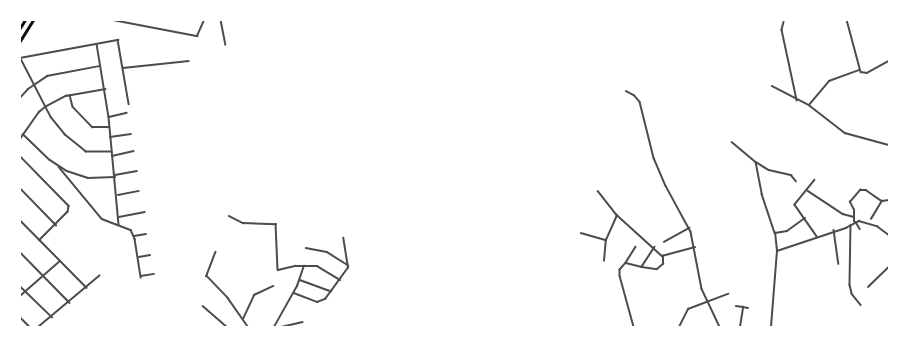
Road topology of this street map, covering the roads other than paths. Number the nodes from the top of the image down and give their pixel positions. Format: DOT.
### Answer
graph roads {
  1 [pos="25,20"];
  2 [pos="33,20"];
  3 [pos="113,20"];
  4 [pos="204,20"];
  5 [pos="222,20"];
  6 [pos="847,20"];
  7 [pos="784,22"];
  8 [pos="20,28"];
  9 [pos="20,41"];
  10 [pos="97,44"];
  11 [pos="226,45"];
  12 [pos="189,61"];
  13 [pos="889,61"];
  14 [pos="100,66"];
  15 [pos="123,68"];
  16 [pos="860,70"];
  17 [pos="34,84"];
  18 [pos="772,86"];
  19 [pos="105,89"];
  20 [pos="626,91"];
  21 [pos="70,95"];
  22 [pos="20,98"];
  23 [pos="797,100"];
  24 [pos="129,104"];
  25 [pos="808,105"];
  26 [pos="45,107"];
  27 [pos="127,113"];
  28 [pos="109,117"];
  29 [pos="109,127"];
  30 [pos="23,134"];
  31 [pos="131,134"];
  32 [pos="110,136"];
  33 [pos="20,139"];
  34 [pos="732,142"];
  35 [pos="889,145"];
  36 [pos="133,151"];
  37 [pos="112,152"];
  38 [pos="20,156"];
  39 [pos="112,156"];
  40 [pos="756,162"];
  41 [pos="59,167"];
  42 [pos="137,171"];
  43 [pos="72,173"];
  44 [pos="115,176"];
  45 [pos="68,178"];
  46 [pos="796,180"];
  47 [pos="815,180"];
  48 [pos="20,188"];
  49 [pos="808,190"];
  50 [pos="139,191"];
  51 [pos="598,191"];
  52 [pos="118,195"];
  53 [pos="889,200"];
  54 [pos="882,201"];
  55 [pos="145,212"];
  56 [pos="617,215"];
  57 [pos="229,216"];
  58 [pos="118,217"];
  59 [pos="854,217"];
  60 [pos="805,218"];
  61 [pos="871,219"];
  62 [pos="20,220"];
  63 [pos="855,222"];
  64 [pos="56,225"];
  65 [pos="118,225"];
  66 [pos="850,225"];
  67 [pos="690,228"];
  68 [pos="860,229"];
  69 [pos="834,230"];
  70 [pos="582,233"];
  71 [pos="775,233"];
  72 [pos="146,234"];
  73 [pos="889,235"];
  74 [pos="134,236"];
  75 [pos="817,236"];
  76 [pos="343,238"];
  77 [pos="40,240"];
  78 [pos="606,240"];
  79 [pos="664,242"];
  80 [pos="636,247"];
  81 [pos="655,247"];
  82 [pos="695,247"];
  83 [pos="306,248"];
  84 [pos="777,251"];
  85 [pos="20,252"];
  86 [pos="216,252"];
  87 [pos="150,255"];
  88 [pos="662,256"];
  89 [pos="139,257"];
  90 [pos="60,261"];
  91 [pos="604,261"];
  92 [pos="626,264"];
  93 [pos="839,264"];
  94 [pos="348,265"];
  95 [pos="304,266"];
  96 [pos="642,267"];
  97 [pos="889,267"];
  98 [pos="154,274"];
  99 [pos="44,276"];
  100 [pos="99,276"];
  101 [pos="300,280"];
  102 [pos="340,280"];
  103 [pos="20,286"];
  104 [pos="273,286"];
  105 [pos="868,287"];
  106 [pos="87,288"];
  107 [pos="26,291"];
  108 [pos="331,291"];
  109 [pos="293,292"];
  110 [pos="728,294"];
  111 [pos="20,296"];
  112 [pos="706,302"];
  113 [pos="70,303"];
  114 [pos="861,305"];
  115 [pos="203,306"];
  116 [pos="736,306"];
  117 [pos="742,307"];
  118 [pos="748,308"];
  119 [pos="20,317"];
  120 [pos="52,317"];
  121 [pos="243,319"];
  122 [pos="302,322"];
  123 [pos="274,326"];
  124 [pos="30,327"];
  125 [pos="38,327"];
  126 [pos="227,327"];
  127 [pos="248,327"];
  128 [pos="278,327"];
  129 [pos="281,327"];
  130 [pos="634,327"];
  131 [pos="678,327"];
  132 [pos="720,327"];
  133 [pos="740,327"];
  134 [pos="771,327"];
  1 -- 8 [label="main road"];
  2 -- 9 [label="main road"];
  3 -- 4 [label="street"];
  5 -- 11 [label="street"];
  6 -- 16 [label="street"];
  7 -- 23 [label="street"];
  10 -- 14 [label="street"];
  10 -- 15 [label="street"];
  10 -- 17 [label="street"];
  12 -- 15 [label="street"];
  13 -- 16 [label="street"];
  14 -- 17 [label="street"];
  14 -- 19 [label="street"];
  15 -- 24 [label="street"];
  16 -- 25 [label="street"];
  17 -- 22 [label="street"];
  17 -- 26 [label="street"];
  18 -- 23 [label="street"];
  19 -- 21 [label="street"];
  19 -- 28 [label="street"];
  20 -- 67 [label="street"];
  21 -- 26 [label="street"];
  21 -- 29 [label="street"];
  23 -- 25 [label="street"];
  25 -- 35 [label="street"];
  26 -- 30 [label="street"];
  26 -- 37 [label="street"];
  27 -- 28 [label="street"];
  28 -- 29 [label="street"];
  29 -- 32 [label="street"];
  30 -- 33 [label="street"];
  30 -- 41 [label="street"];
  31 -- 32 [label="street"];
  32 -- 37 [label="street"];
  34 -- 40 [label="street"];
  36 -- 39 [label="street"];
  37 -- 39 [label="street"];
  38 -- 64 [label="street"];
  39 -- 44 [label="street"];
  40 -- 46 [label="street"];
  40 -- 71 [label="street"];
  41 -- 43 [label="street"];
  41 -- 45 [label="street"];
  42 -- 44 [label="street"];
  43 -- 44 [label="street"];
  43 -- 45 [label="street"];
  44 -- 52 [label="street"];
  45 -- 65 [label="street"];
  47 -- 49 [label="street"];
  48 -- 64 [label="street"];
  49 -- 59 [label="street"];
  49 -- 60 [label="street"];
  50 -- 52 [label="street"];
  51 -- 56 [label="street"];
  52 -- 58 [label="street"];
  53 -- 54 [label="street"];
  54 -- 59 [label="street"];
  54 -- 61 [label="street"];
  55 -- 58 [label="street"];
  56 -- 78 [label="street"];
  56 -- 81 [label="street"];
  57 -- 95 [label="street"];
  58 -- 65 [label="street"];
  59 -- 63 [label="street"];
  60 -- 71 [label="street"];
  60 -- 75 [label="street"];
  62 -- 77 [label="street"];
  63 -- 66 [label="street"];
  63 -- 68 [label="street"];
  63 -- 73 [label="street"];
  64 -- 77 [label="street"];
  65 -- 74 [label="street"];
  66 -- 69 [label="street"];
  66 -- 114 [label="street"];
  67 -- 79 [label="street"];
  67 -- 82 [label="street"];
  69 -- 75 [label="street"];
  69 -- 93 [label="street"];
  70 -- 78 [label="street"];
  71 -- 84 [label="street"];
  72 -- 74 [label="street"];
  74 -- 89 [label="street"];
  75 -- 84 [label="street"];
  76 -- 94 [label="street"];
  77 -- 90 [label="street"];
  78 -- 91 [label="street"];
  80 -- 92 [label="street"];
  81 -- 88 [label="street"];
  81 -- 96 [label="street"];
  82 -- 88 [label="street"];
  82 -- 112 [label="street"];
  83 -- 94 [label="street"];
  84 -- 134 [label="street"];
  85 -- 99 [label="street"];
  86 -- 121 [label="street"];
  87 -- 89 [label="street"];
  88 -- 96 [label="street"];
  89 -- 98 [label="street"];
  90 -- 99 [label="street"];
  90 -- 106 [label="street"];
  92 -- 96 [label="street"];
  92 -- 130 [label="street"];
  94 -- 102 [label="street"];
  95 -- 101 [label="street"];
  95 -- 102 [label="street"];
  97 -- 105 [label="street"];
  99 -- 107 [label="street"];
  99 -- 113 [label="street"];
  100 -- 106 [label="street"];
  101 -- 108 [label="street"];
  101 -- 109 [label="street"];
  102 -- 108 [label="street"];
  103 -- 107 [label="street"];
  104 -- 121 [label="street"];
  106 -- 113 [label="street"];
  107 -- 111 [label="street"];
  107 -- 120 [label="street"];
  108 -- 109 [label="street"];
  109 -- 123 [label="street"];
  110 -- 112 [label="street"];
  112 -- 131 [label="street"];
  112 -- 132 [label="street"];
  113 -- 120 [label="street"];
  115 -- 126 [label="street"];
  116 -- 117 [label="street"];
  117 -- 118 [label="street"];
  117 -- 133 [label="street"];
  119 -- 124 [label="street"];
  120 -- 125 [label="street"];
  121 -- 127 [label="street"];
  122 -- 129 [label="street"];
  123 -- 128 [label="street"];
}
